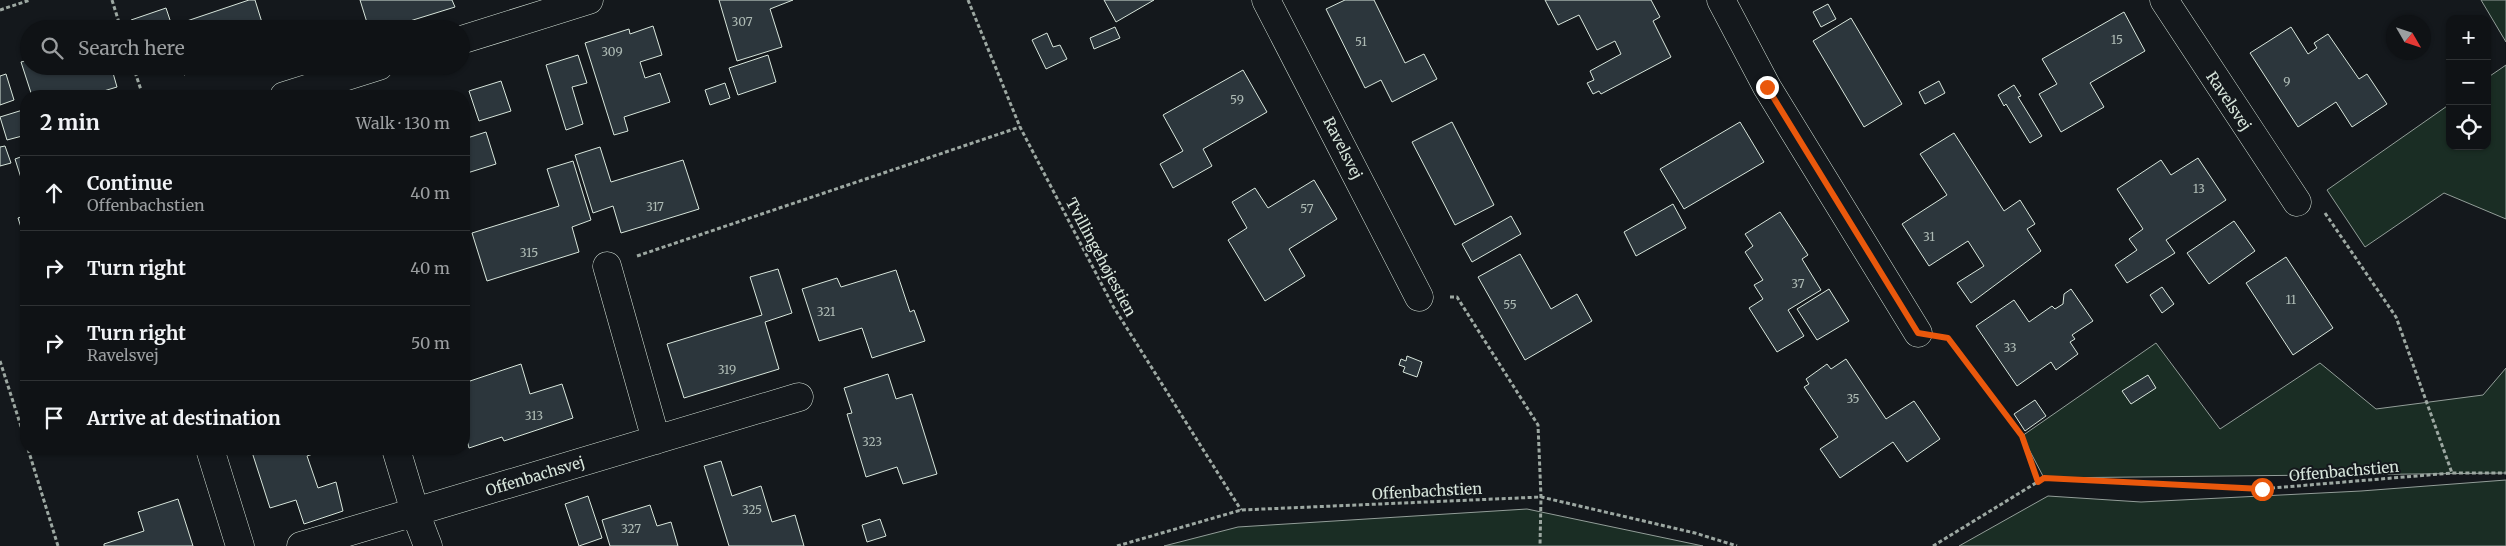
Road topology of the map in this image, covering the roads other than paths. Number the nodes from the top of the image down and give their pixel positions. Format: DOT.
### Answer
graph roads {
  1 [pos="589,0"];
  2 [pos="1266,0"];
  3 [pos="1721,0"];
  4 [pos="2164,0"];
  5 [pos="470,37"];
  6 [pos="368,75"];
  7 [pos="354,86"];
  8 [pos="326,90"];
  9 [pos="2297,202"];
  10 [pos="608,266"];
  11 [pos="1419,296"];
  12 [pos="1918,333"];
  13 [pos="800,397"];
  14 [pos="656,440"];
  15 [pos="212,455"];
  16 [pos="398,455"];
  17 [pos="415,512"];
  18 [pos="240,546"];
  19 [pos="301,546"];
  20 [pos="428,546"];
  1 -- 5 [label="street"];
  2 -- 11 [label="street, Ravelsvej"];
  3 -- 12 [label="street"];
  4 -- 9 [label="street, Ravelsvej"];
  6 -- 7 [label="street"];
  7 -- 8 [label="street"];
  10 -- 14 [label="street"];
  13 -- 14 [label="street, Offenbachsvej"];
  14 -- 17 [label="street, Offenbachsvej"];
  15 -- 18 [label="street"];
  16 -- 17 [label="street"];
  17 -- 19 [label="street, Offenbachsvej"];
  17 -- 20 [label="street"];
}
